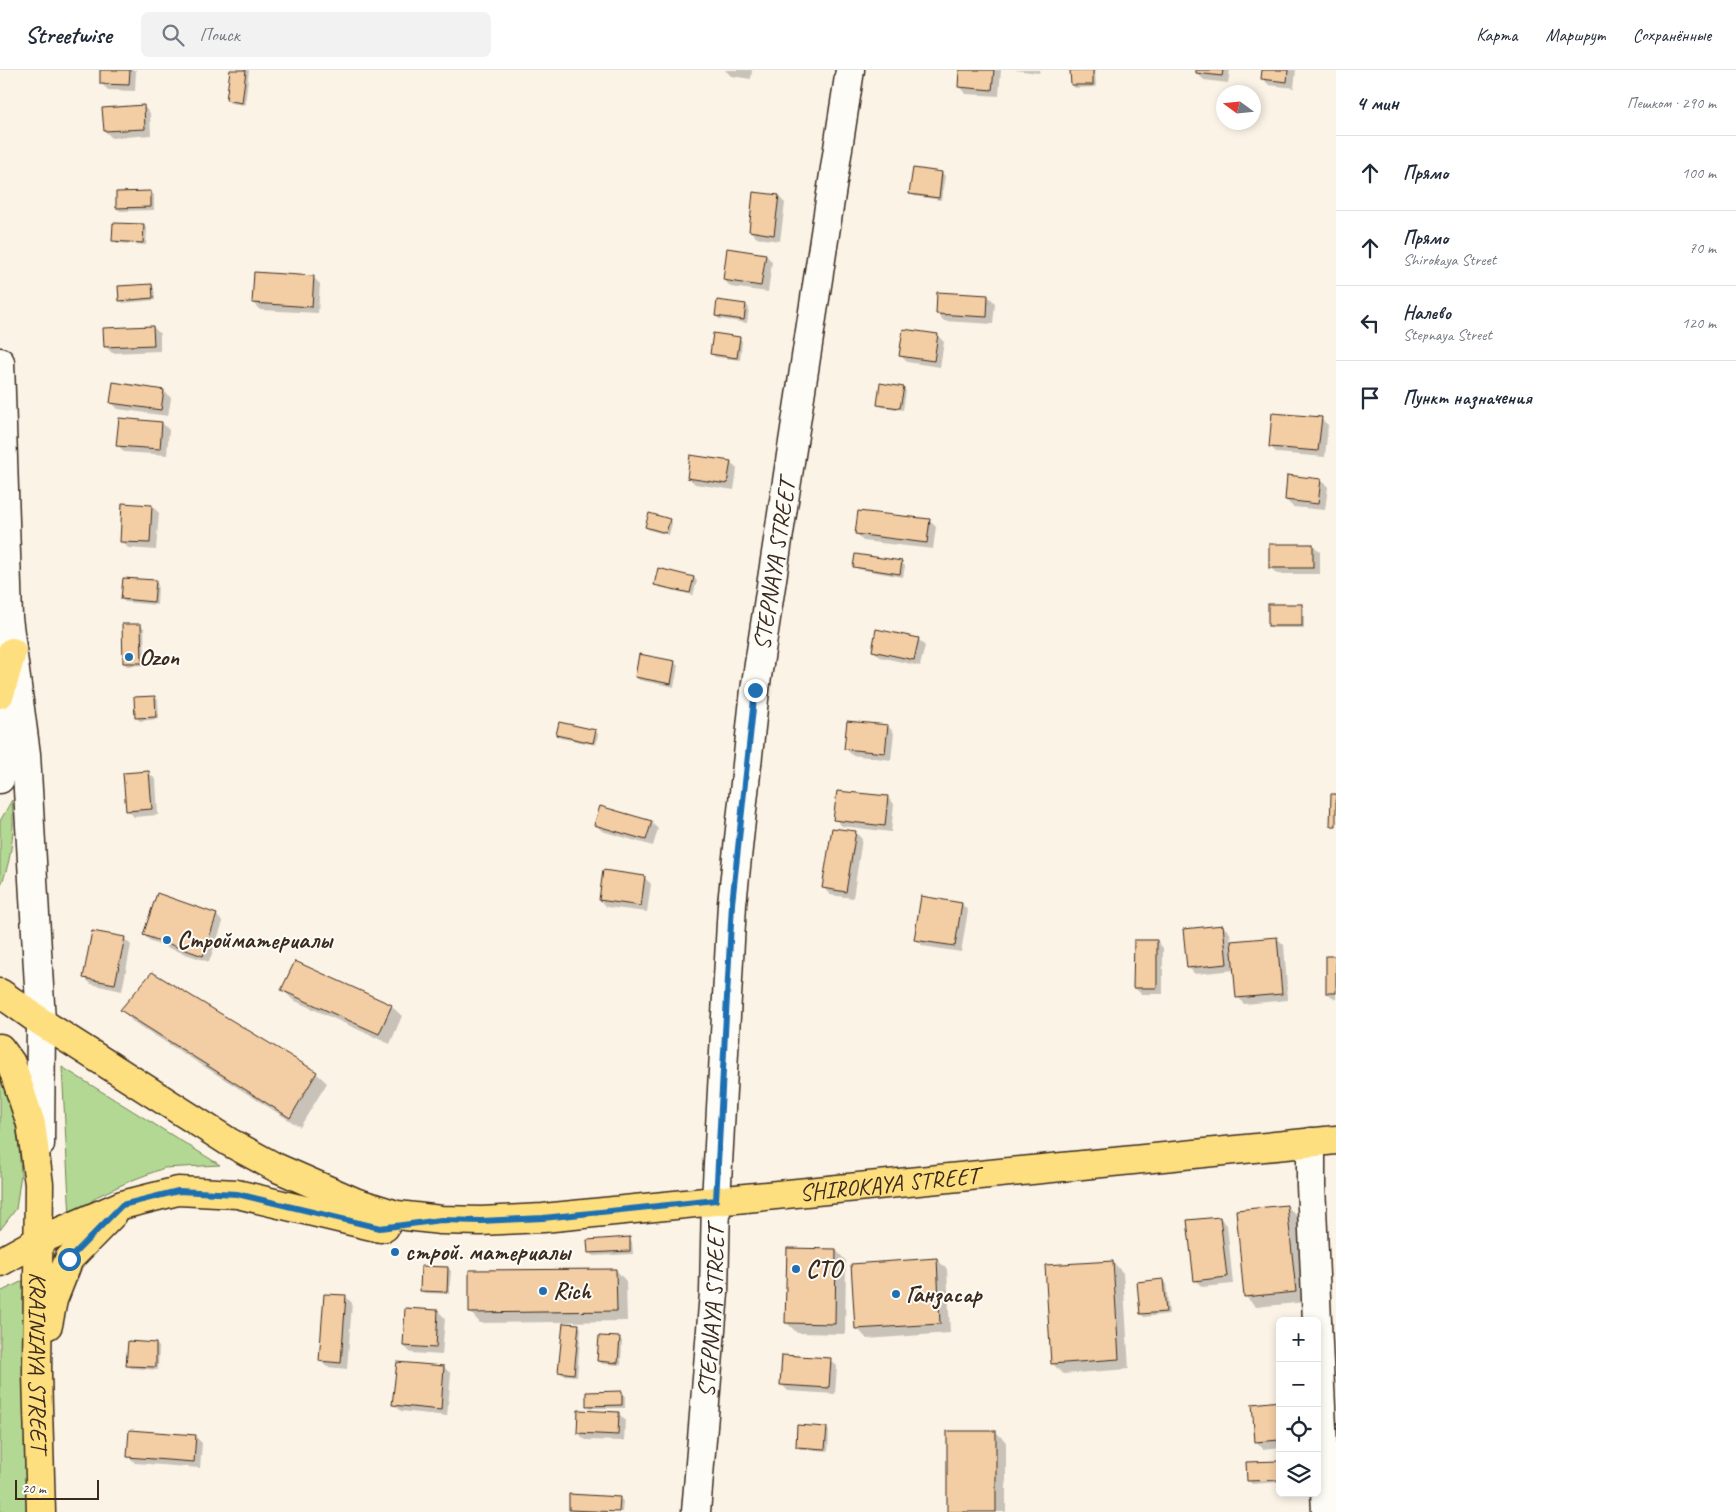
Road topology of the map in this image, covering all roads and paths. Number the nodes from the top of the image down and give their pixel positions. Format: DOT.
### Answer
graph roads {
  1 [pos="850,70"];
  2 [pos="0,362"];
  3 [pos="4,622"];
  4 [pos="12,652"];
  5 [pos="0,694"];
  6 [pos="0,779"];
  7 [pos="0,993"];
  8 [pos="41,1022"];
  9 [pos="0,1048"];
  10 [pos="1323,1141"];
  11 [pos="39,1184"];
  12 [pos="716,1200"];
  13 [pos="122,1205"];
  14 [pos="441,1220"];
  15 [pos="38,1240"];
  16 [pos="0,1262"];
  17 [pos="1317,1317"];
  18 [pos="1319,1362"];
  19 [pos="37,1373"];
  20 [pos="41,1512"];
  21 [pos="696,1512"];
  22 [pos="1326,1512"];
  1 -- 12 [label="street, STEPNAYA STREET"];
  2 -- 3 [label="street"];
  3 -- 4 [label="street"];
  4 -- 5 [label="main road"];
  4 -- 6 [label="street"];
  4 -- 8 [label="street"];
  7 -- 8 [label="main road"];
  8 -- 11 [label="street"];
  8 -- 14 [label="main road"];
  9 -- 11 [label="main road, KRAINIAYA STREET"];
  10 -- 12 [label="main road, SHIROKAYA STREET"];
  10 -- 17 [label="street"];
  11 -- 15 [label="main road, KRAINIAYA STREET"];
  12 -- 14 [label="main road, SHIROKAYA STREET"];
  12 -- 21 [label="street, STEPNAYA STREET"];
  13 -- 14 [label="main road"];
  13 -- 15 [label="main road"];
  13 -- 19 [label="main road"];
  15 -- 16 [label="main road"];
  15 -- 19 [label="main road, KRAINIAYA STREET"];
  18 -- 22 [label="street"];
  19 -- 20 [label="main road, KRAINIAYA STREET"];
}
